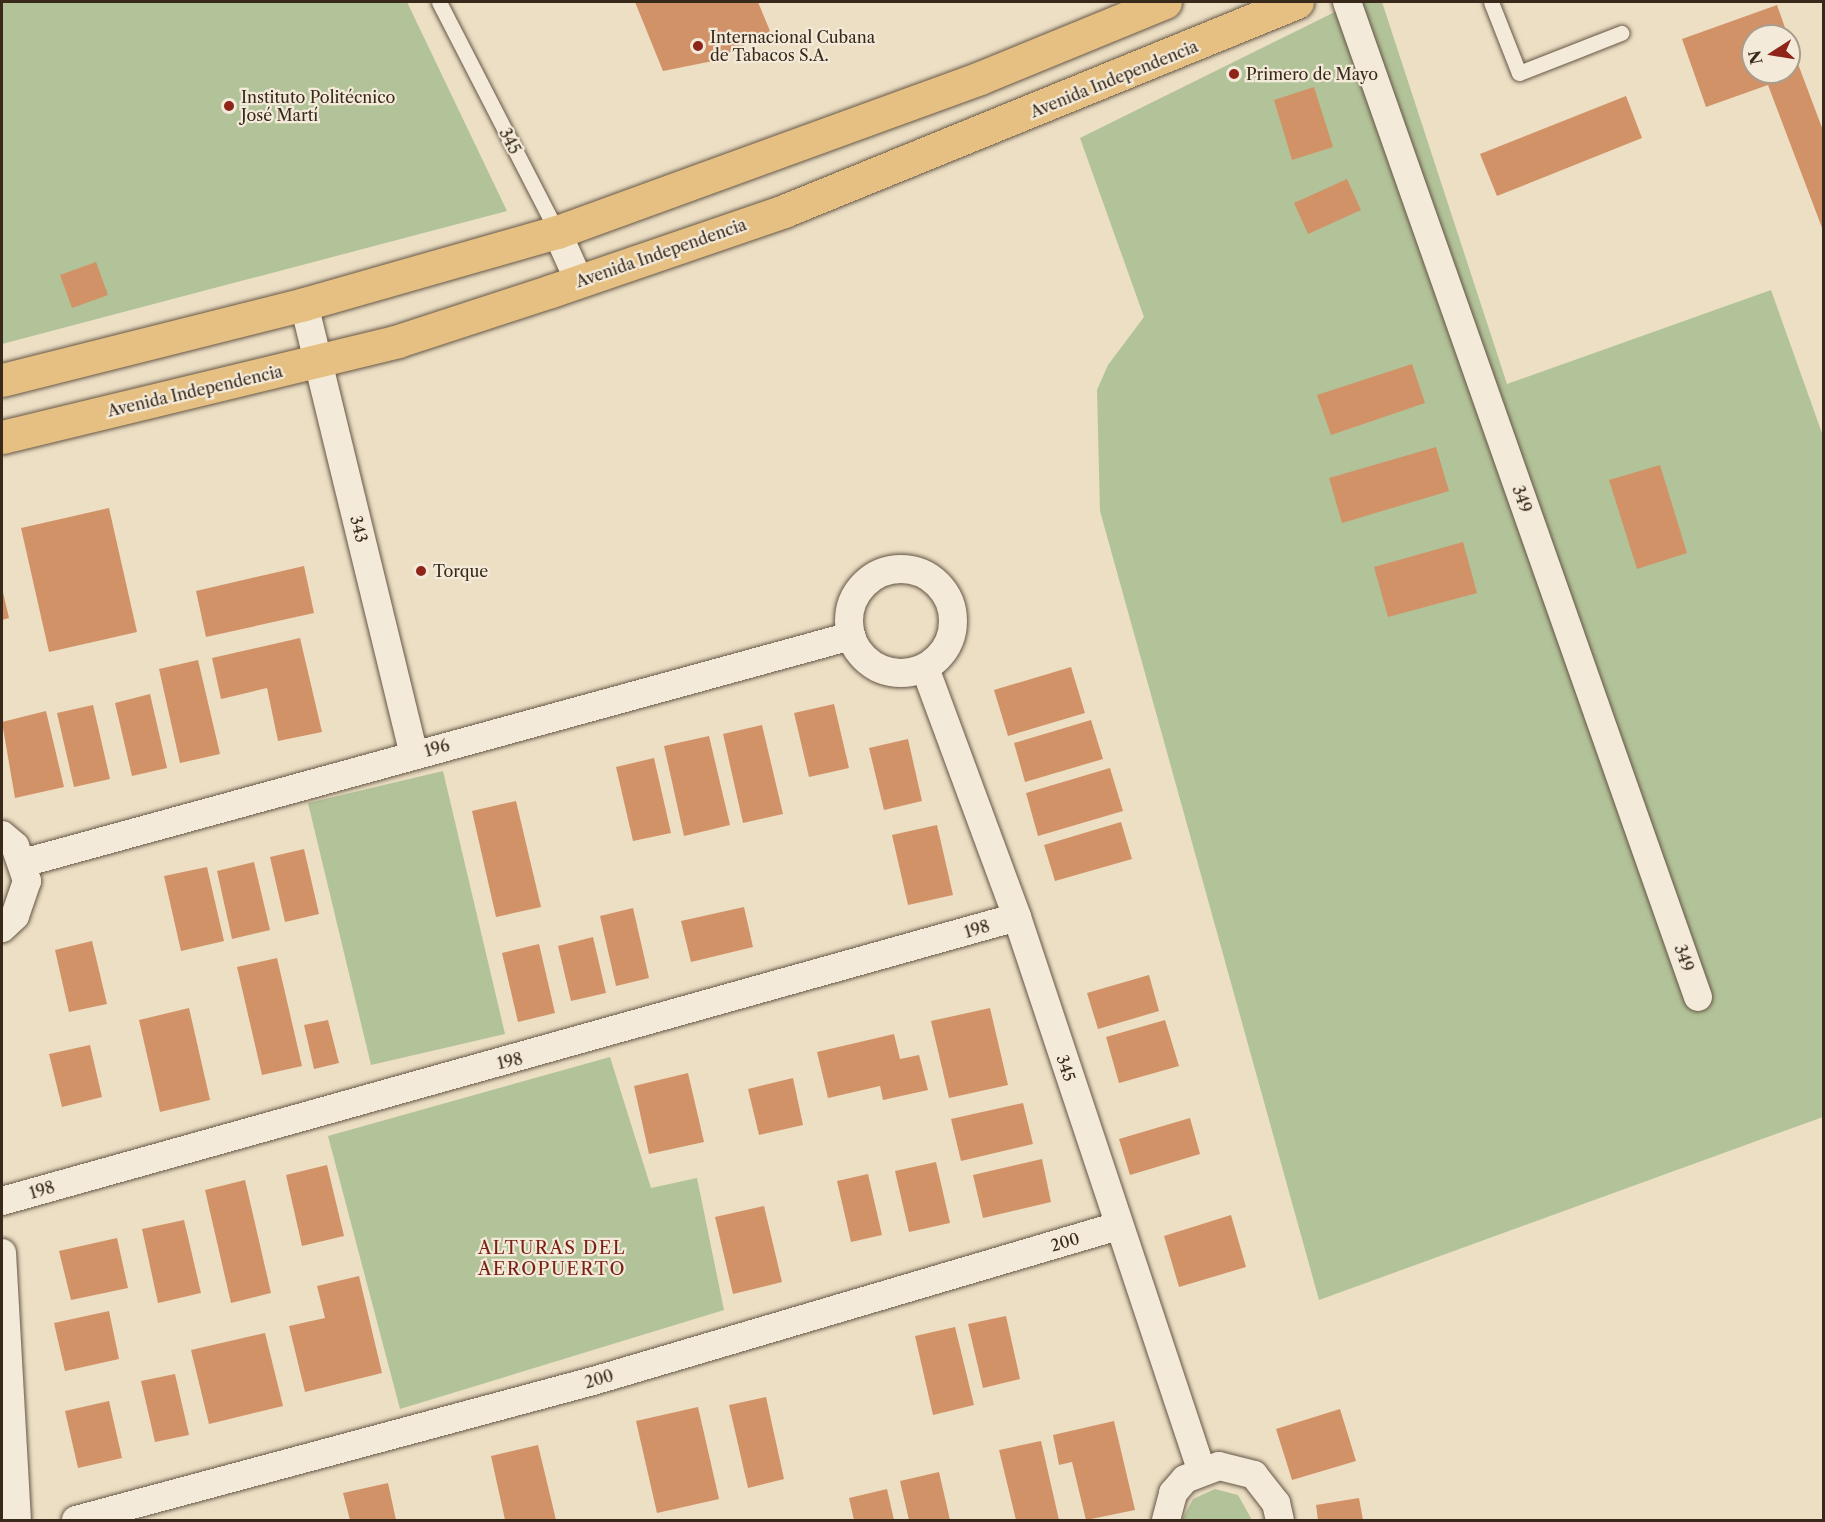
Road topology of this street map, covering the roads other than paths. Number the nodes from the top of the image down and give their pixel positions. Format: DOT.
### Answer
graph roads {
  1 [pos="439,2"];
  2 [pos="1166,2"];
  3 [pos="1297,2"];
  4 [pos="1347,2"];
  5 [pos="1491,2"];
  6 [pos="1621,33"];
  7 [pos="557,232"];
  8 [pos="579,281"];
  9 [pos="304,304"];
  10 [pos="318,362"];
  11 [pos="2,380"];
  12 [pos="2,437"];
  13 [pos="851,636"];
  14 [pos="925,668"];
  15 [pos="414,754"];
  16 [pos="2,835"];
  17 [pos="23,863"];
  18 [pos="1017,917"];
  19 [pos="2,928"];
  20 [pos="1698,997"];
  21 [pos="2,1201"];
  22 [pos="1118,1226"];
  23 [pos="2,1253"];
  24 [pos="1201,1469"];
  25 [pos="17,1521"];
  26 [pos="76,1521"];
  27 [pos="1166,1521"];
  28 [pos="1280,1521"];
  1 -- 7 [label="lane, 345"];
  2 -- 7 [label="main road"];
  3 -- 8 [label="main road, Avenida Independencia"];
  4 -- 20 [label="street, 349"];
  5 -- 6 [label="lane"];
  7 -- 8 [label="street, 345"];
  7 -- 9 [label="main road"];
  8 -- 10 [label="main road, Avenida Independencia"];
  9 -- 10 [label="street, 343"];
  9 -- 11 [label="main road"];
  10 -- 12 [label="main road, Avenida Independencia"];
  10 -- 15 [label="street, 343"];
  13 -- 14 [label="street"];
  13 -- 14 [label="street"];
  13 -- 15 [label="street, 196"];
  14 -- 18 [label="street, 345"];
  15 -- 17 [label="street, 196"];
  16 -- 17 [label="street"];
  17 -- 19 [label="street"];
  18 -- 21 [label="street, 198"];
  18 -- 22 [label="street, 345"];
  22 -- 24 [label="street, 345"];
  22 -- 26 [label="street, 200"];
  23 -- 25 [label="street"];
  24 -- 27 [label="street"];
  24 -- 28 [label="street"];
}
